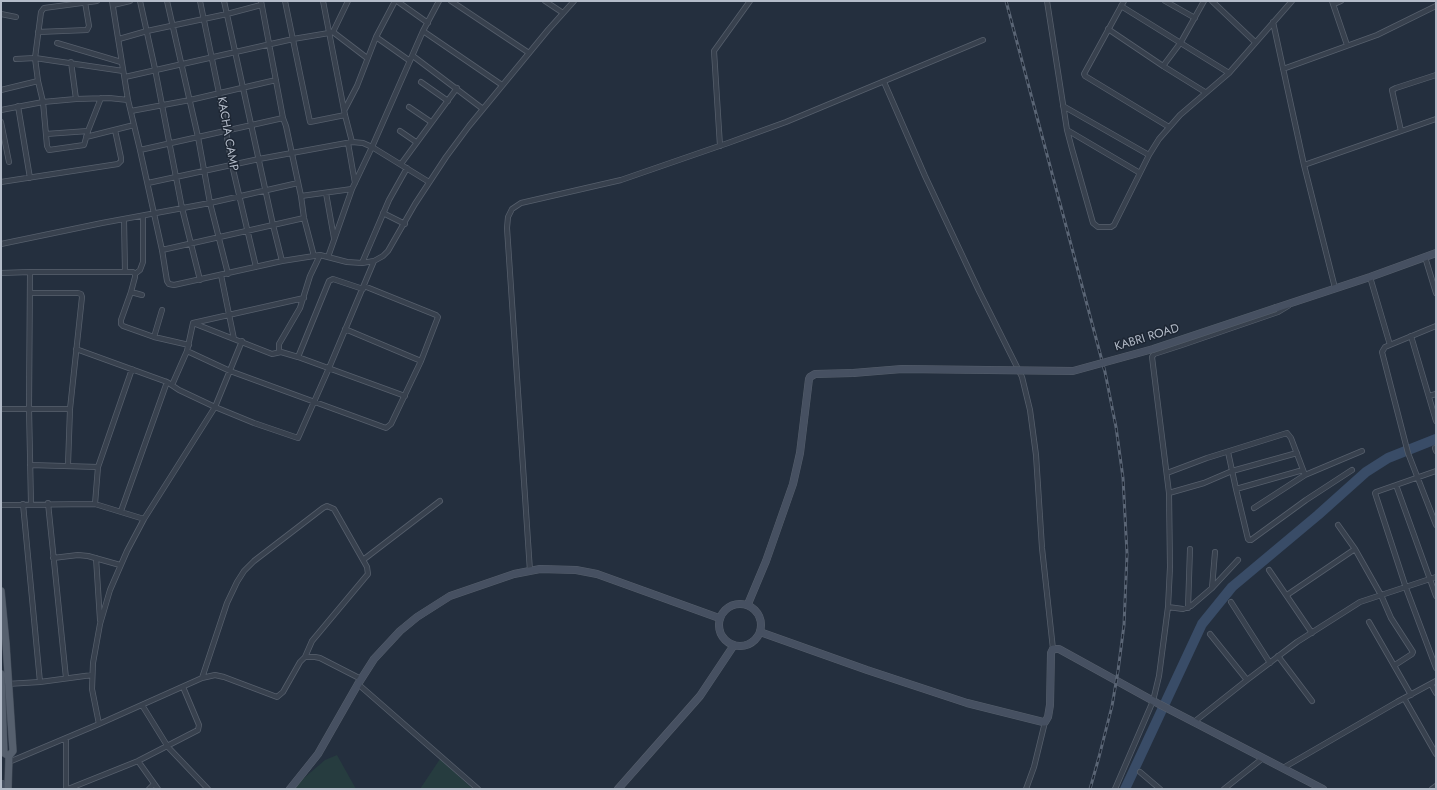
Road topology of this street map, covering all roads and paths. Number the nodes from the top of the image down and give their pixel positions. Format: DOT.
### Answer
graph roads {
  1 [pos="97,1"];
  2 [pos="130,1"];
  3 [pos="140,1"];
  4 [pos="167,1"];
  5 [pos="200,1"];
  6 [pos="224,1"];
  7 [pos="285,1"];
  8 [pos="323,1"];
  9 [pos="348,1"];
  10 [pos="396,1"];
  11 [pos="439,1"];
  12 [pos="451,1"];
  13 [pos="545,1"];
  14 [pos="574,1"];
  15 [pos="750,1"];
  16 [pos="1047,1"];
  17 [pos="1124,1"];
  18 [pos="1164,1"];
  19 [pos="1204,1"];
  20 [pos="1212,1"];
  21 [pos="1292,1"];
  22 [pos="1341,1"];
  23 [pos="85,2"];
  24 [pos="1333,2"];
  25 [pos="113,3"];
  26 [pos="261,3"];
  27 [pos="1121,6"];
  28 [pos="1436,6"];
  29 [pos="563,13"];
  30 [pos="1,14"];
  31 [pos="227,14"];
  32 [pos="16,17"];
  33 [pos="205,18"];
  34 [pos="1195,18"];
  35 [pos="1272,22"];
  36 [pos="428,23"];
  37 [pos="173,25"];
  38 [pos="1108,29"];
  39 [pos="147,31"];
  40 [pos="423,31"];
  41 [pos="38,32"];
  42 [pos="331,32"];
  43 [pos="376,37"];
  44 [pos="119,39"];
  45 [pos="293,39"];
  46 [pos="984,40"];
  47 [pos="1180,42"];
  48 [pos="1255,42"];
  49 [pos="57,44"];
  50 [pos="269,45"];
  51 [pos="1347,45"];
  52 [pos="236,52"];
  53 [pos="529,53"];
  54 [pos="413,56"];
  55 [pos="212,57"];
  56 [pos="35,58"];
  57 [pos="367,58"];
  58 [pos="16,59"];
  59 [pos="71,62"];
  60 [pos="121,62"];
  61 [pos="410,62"];
  62 [pos="181,64"];
  63 [pos="1163,66"];
  64 [pos="155,69"];
  65 [pos="1283,69"];
  66 [pos="123,70"];
  67 [pos="1228,73"];
  68 [pos="1436,75"];
  69 [pos="125,77"];
  70 [pos="276,80"];
  71 [pos="38,81"];
  72 [pos="421,82"];
  73 [pos="884,82"];
  74 [pos="502,85"];
  75 [pos="243,88"];
  76 [pos="457,88"];
  77 [pos="2,90"];
  78 [pos="1206,92"];
  79 [pos="219,93"];
  80 [pos="101,98"];
  81 [pos="76,99"];
  82 [pos="128,100"];
  83 [pos="190,100"];
  84 [pos="448,101"];
  85 [pos="43,102"];
  86 [pos="162,105"];
  87 [pos="18,106"];
  88 [pos="409,106"];
  89 [pos="1064,106"];
  90 [pos="345,109"];
  91 [pos="482,109"];
  92 [pos="1,110"];
  93 [pos="131,111"];
  94 [pos="345,115"];
  95 [pos="283,118"];
  96 [pos="1436,119"];
  97 [pos="1,122"];
  98 [pos="431,122"];
  99 [pos="134,125"];
  100 [pos="252,126"];
  101 [pos="1169,127"];
  102 [pos="115,130"];
  103 [pos="1067,130"];
  104 [pos="225,131"];
  105 [pos="400,131"];
  106 [pos="1401,131"];
  107 [pos="46,134"];
  108 [pos="87,134"];
  109 [pos="198,137"];
  110 [pos="350,142"];
  111 [pos="416,142"];
  112 [pos="170,143"];
  113 [pos="720,146"];
  114 [pos="372,147"];
  115 [pos="140,150"];
  116 [pos="291,153"];
  117 [pos="1149,155"];
  118 [pos="259,159"];
  119 [pos="9,162"];
  120 [pos="401,164"];
  121 [pos="232,165"];
  122 [pos="1304,166"];
  123 [pos="407,168"];
  124 [pos="204,171"];
  125 [pos="1140,173"];
  126 [pos="176,177"];
  127 [pos="30,178"];
  128 [pos="1,182"];
  129 [pos="429,182"];
  130 [pos="148,183"];
  131 [pos="298,183"];
  132 [pos="355,183"];
  133 [pos="352,189"];
  134 [pos="265,190"];
  135 [pos="326,193"];
  136 [pos="239,196"];
  137 [pos="301,196"];
  138 [pos="210,203"];
  139 [pos="182,208"];
  140 [pos="383,213"];
  141 [pos="154,214"];
  142 [pos="143,216"];
  143 [pos="304,218"];
  144 [pos="124,219"];
  145 [pos="404,224"];
  146 [pos="273,225"];
  147 [pos="247,230"];
  148 [pos="218,238"];
  149 [pos="334,240"];
  150 [pos="191,243"];
  151 [pos="1,244"];
  152 [pos="162,250"];
  153 [pos="1436,253"];
  154 [pos="314,256"];
  155 [pos="320,256"];
  156 [pos="328,257"];
  157 [pos="1425,257"];
  158 [pos="282,261"];
  159 [pos="374,261"];
  160 [pos="362,263"];
  161 [pos="256,267"];
  162 [pos="30,272"];
  163 [pos="126,272"];
  164 [pos="1,273"];
  165 [pos="135,274"];
  166 [pos="228,274"];
  167 [pos="221,275"];
  168 [pos="1370,277"];
  169 [pos="200,280"];
  170 [pos="364,288"];
  171 [pos="1335,288"];
  172 [pos="131,292"];
  173 [pos="30,293"];
  174 [pos="1436,293"];
  175 [pos="142,295"];
  176 [pos="304,298"];
  177 [pos="1292,302"];
  178 [pos="162,310"];
  179 [pos="229,315"];
  180 [pos="194,323"];
  181 [pos="1436,326"];
  182 [pos="345,329"];
  183 [pos="1412,336"];
  184 [pos="154,337"];
  185 [pos="234,339"];
  186 [pos="242,342"];
  187 [pos="189,345"];
  188 [pos="1390,345"];
  189 [pos="76,349"];
  190 [pos="187,351"];
  191 [pos="279,352"];
  192 [pos="298,357"];
  193 [pos="421,361"];
  194 [pos="329,368"];
  195 [pos="132,369"];
  196 [pos="230,371"];
  197 [pos="167,382"];
  198 [pos="172,385"];
  199 [pos="1436,394"];
  200 [pos="405,396"];
  201 [pos="1429,396"];
  202 [pos="314,402"];
  203 [pos="215,407"];
  204 [pos="29,408"];
  205 [pos="1,409"];
  206 [pos="70,409"];
  207 [pos="1436,421"];
  208 [pos="1362,451"];
  209 [pos="1228,452"];
  210 [pos="1296,453"];
  211 [pos="30,465"];
  212 [pos="68,466"];
  213 [pos="98,467"];
  214 [pos="1303,470"];
  215 [pos="1352,470"];
  216 [pos="1232,471"];
  217 [pos="1436,471"];
  218 [pos="1167,473"];
  219 [pos="1305,476"];
  220 [pos="1418,477"];
  221 [pos="1396,485"];
  222 [pos="1236,489"];
  223 [pos="1169,493"];
  224 [pos="440,501"];
  225 [pos="23,504"];
  226 [pos="31,504"];
  227 [pos="48,504"];
  228 [pos="94,504"];
  229 [pos="1,505"];
  230 [pos="1254,508"];
  231 [pos="121,511"];
  232 [pos="144,518"];
  233 [pos="1338,525"];
  234 [pos="1436,525"];
  235 [pos="1190,549"];
  236 [pos="1355,549"];
  237 [pos="1215,552"];
  238 [pos="53,558"];
  239 [pos="96,558"];
  240 [pos="363,560"];
  241 [pos="1238,560"];
  242 [pos="120,565"];
  243 [pos="530,570"];
  244 [pos="1269,570"];
  245 [pos="1436,577"];
  246 [pos="1430,579"];
  247 [pos="1212,588"];
  248 [pos="1406,588"];
  249 [pos="1,591"];
  250 [pos="1287,595"];
  251 [pos="1381,595"];
  252 [pos="1436,596"];
  253 [pos="1230,602"];
  254 [pos="748,604"];
  255 [pos="1168,607"];
  256 [pos="1188,608"];
  257 [pos="719,618"];
  258 [pos="1369,622"];
  259 [pos="100,624"];
  260 [pos="760,632"];
  261 [pos="1312,633"];
  262 [pos="1210,634"];
  263 [pos="734,645"];
  264 [pos="1053,649"];
  265 [pos="1278,656"];
  266 [pos="305,657"];
  267 [pos="1270,662"];
  268 [pos="1395,665"];
  269 [pos="1436,668"];
  270 [pos="1,674"];
  271 [pos="92,675"];
  272 [pos="66,678"];
  273 [pos="202,678"];
  274 [pos="1247,680"];
  275 [pos="359,681"];
  276 [pos="1436,681"];
  277 [pos="40,682"];
  278 [pos="5,684"];
  279 [pos="1431,684"];
  280 [pos="183,686"];
  281 [pos="1436,693"];
  282 [pos="1411,695"];
  283 [pos="1404,698"];
  284 [pos="1312,701"];
  285 [pos="1155,702"];
  286 [pos="142,705"];
  287 [pos="1045,722"];
  288 [pos="1194,722"];
  289 [pos="99,724"];
  290 [pos="66,738"];
  291 [pos="168,747"];
  292 [pos="1436,754"];
  293 [pos="1263,758"];
  294 [pos="9,759"];
  295 [pos="138,761"];
  296 [pos="1282,768"];
  297 [pos="1140,772"];
  298 [pos="5,783"];
  299 [pos="154,784"];
  300 [pos="80,785"];
  301 [pos="1436,786"];
  302 [pos="202,787"];
  303 [pos="67,789"];
  304 [pos="86,789"];
  305 [pos="149,789"];
  306 [pos="158,789"];
  307 [pos="208,789"];
  308 [pos="290,789"];
  309 [pos="478,789"];
  310 [pos="618,789"];
  311 [pos="1026,789"];
  312 [pos="1115,789"];
  313 [pos="1160,789"];
  314 [pos="1224,789"];
  315 [pos="1323,789"];
  316 [pos="1432,789"];
  1 -- 23 [label="street"];
  2 -- 25 [label="street"];
  3 -- 39 [label="street"];
  4 -- 37 [label="street"];
  5 -- 33 [label="street, KACHA CAMP"];
  6 -- 31 [label="street"];
  7 -- 45 [label="street"];
  8 -- 42 [label="street"];
  9 -- 42 [label="street"];
  10 -- 36 [label="street"];
  10 -- 43 [label="street"];
  11 -- 36 [label="street"];
  12 -- 53 [label="street"];
  13 -- 29 [label="street"];
  14 -- 29 [label="street"];
  15 -- 113 [label="street"];
  16 -- 89 [label="street"];
  17 -- 27 [label="street"];
  18 -- 34 [label="street"];
  19 -- 34 [label="street"];
  20 -- 48 [label="street"];
  21 -- 35 [label="street"];
  22 -- 24 [label="street"];
  23 -- 41 [label="street"];
  23 -- 41 [label="street"];
  24 -- 51 [label="street"];
  25 -- 44 [label="street"];
  26 -- 31 [label="street"];
  26 -- 50 [label="street"];
  27 -- 38 [label="street"];
  27 -- 47 [label="street"];
  28 -- 51 [label="street"];
  29 -- 53 [label="street"];
  30 -- 32 [label="street"];
  31 -- 33 [label="street"];
  31 -- 52 [label="street"];
  33 -- 37 [label="street"];
  33 -- 55 [label="street, KACHA CAMP"];
  34 -- 47 [label="street"];
  35 -- 48 [label="street"];
  35 -- 65 [label="street"];
  36 -- 40 [label="street"];
  37 -- 39 [label="street"];
  37 -- 62 [label="street"];
  38 -- 63 [label="street"];
  38 -- 101 [label="street"];
  39 -- 44 [label="street"];
  39 -- 64 [label="street"];
  40 -- 54 [label="street"];
  40 -- 74 [label="street"];
  41 -- 56 [label="street"];
  42 -- 45 [label="street"];
  42 -- 57 [label="street"];
  42 -- 90 [label="street"];
  43 -- 57 [label="street"];
  43 -- 61 [label="street"];
  44 -- 60 [label="street"];
  45 -- 50 [label="street"];
  45 -- 94 [label="street"];
  46 -- 73 [label="street"];
  47 -- 63 [label="street"];
  47 -- 67 [label="street"];
  48 -- 67 [label="street"];
  49 -- 60 [label="street"];
  50 -- 52 [label="street"];
  50 -- 70 [label="street"];
  51 -- 65 [label="street"];
  52 -- 55 [label="street"];
  52 -- 75 [label="street"];
  53 -- 74 [label="street"];
  54 -- 61 [label="street"];
  54 -- 76 [label="street"];
  55 -- 62 [label="street"];
  55 -- 79 [label="street, KACHA CAMP"];
  56 -- 58 [label="street"];
  56 -- 59 [label="street"];
  56 -- 71 [label="street"];
  57 -- 90 [label="street"];
  59 -- 66 [label="street"];
  59 -- 81 [label="street"];
  60 -- 66 [label="street"];
  61 -- 114 [label="street"];
  62 -- 64 [label="street"];
  62 -- 83 [label="street"];
  63 -- 78 [label="street"];
  64 -- 69 [label="street"];
  64 -- 86 [label="street"];
  65 -- 122 [label="street"];
  66 -- 69 [label="street"];
  67 -- 78 [label="street"];
  68 -- 106 [label="street"];
  69 -- 82 [label="street"];
  70 -- 75 [label="street"];
  70 -- 95 [label="street"];
  71 -- 77 [label="street"];
  71 -- 85 [label="street"];
  72 -- 84 [label="street"];
  73 -- 113 [label="street"];
  73 -- 264 [label="street"];
  74 -- 91 [label="street"];
  75 -- 79 [label="street"];
  75 -- 100 [label="street"];
  76 -- 84 [label="street"];
  76 -- 91 [label="street"];
  78 -- 101 [label="street"];
  79 -- 83 [label="street"];
  79 -- 104 [label="street, KACHA CAMP"];
  80 -- 81 [label="street"];
  80 -- 82 [label="street"];
  80 -- 108 [label="street"];
  81 -- 85 [label="street"];
  82 -- 93 [label="street"];
  83 -- 86 [label="street"];
  83 -- 109 [label="street"];
  84 -- 98 [label="street"];
  85 -- 87 [label="street"];
  85 -- 107 [label="street"];
  86 -- 93 [label="street"];
  86 -- 112 [label="street"];
  87 -- 92 [label="street"];
  87 -- 127 [label="street"];
  88 -- 98 [label="street"];
  89 -- 103 [label="street"];
  89 -- 117 [label="street"];
  90 -- 94 [label="street"];
  91 -- 129 [label="street"];
  93 -- 99 [label="street"];
  94 -- 110 [label="street"];
  95 -- 100 [label="street"];
  95 -- 116 [label="street"];
  96 -- 106 [label="street"];
  97 -- 119 [label="street"];
  98 -- 111 [label="street"];
  99 -- 102 [label="street"];
  99 -- 115 [label="street"];
  100 -- 104 [label="street"];
  100 -- 118 [label="street"];
  101 -- 117 [label="street"];
  102 -- 108 [label="street"];
  102 -- 127 [label="street"];
  103 -- 125 [label="street"];
  103 -- 125 [label="street"];
  104 -- 109 [label="street"];
  104 -- 121 [label="street, KACHA CAMP"];
  105 -- 111 [label="street"];
  106 -- 122 [label="street"];
  107 -- 108 [label="street"];
  107 -- 108 [label="street"];
  109 -- 112 [label="street"];
  109 -- 124 [label="street"];
  110 -- 114 [label="street"];
  110 -- 116 [label="street"];
  110 -- 132 [label="street"];
  111 -- 120 [label="street"];
  112 -- 115 [label="street"];
  112 -- 126 [label="street"];
  113 -- 243 [label="street"];
  114 -- 120 [label="street"];
  114 -- 132 [label="street"];
  115 -- 130 [label="street"];
  116 -- 118 [label="street"];
  116 -- 131 [label="street"];
  117 -- 125 [label="street"];
  118 -- 121 [label="street"];
  118 -- 134 [label="street"];
  120 -- 123 [label="street"];
  121 -- 124 [label="street"];
  121 -- 136 [label="street, KACHA CAMP"];
  122 -- 171 [label="street"];
  123 -- 129 [label="street"];
  123 -- 140 [label="street"];
  124 -- 126 [label="street"];
  124 -- 138 [label="street"];
  126 -- 130 [label="street"];
  126 -- 139 [label="street"];
  127 -- 128 [label="street"];
  129 -- 145 [label="street"];
  130 -- 141 [label="street"];
  131 -- 134 [label="street"];
  131 -- 137 [label="street"];
  132 -- 133 [label="street"];
  133 -- 135 [label="street"];
  133 -- 149 [label="street"];
  134 -- 136 [label="street"];
  134 -- 146 [label="street"];
  135 -- 137 [label="street"];
  135 -- 149 [label="street"];
  136 -- 138 [label="street"];
  136 -- 147 [label="street, KACHA CAMP"];
  137 -- 143 [label="street"];
  138 -- 139 [label="street"];
  138 -- 148 [label="street"];
  139 -- 141 [label="street"];
  139 -- 150 [label="street"];
  140 -- 145 [label="street"];
  140 -- 160 [label="street"];
  141 -- 142 [label="street"];
  141 -- 152 [label="street"];
  142 -- 144 [label="street"];
  142 -- 165 [label="street"];
  143 -- 146 [label="street"];
  143 -- 154 [label="street"];
  144 -- 151 [label="street"];
  144 -- 163 [label="street"];
  145 -- 159 [label="street"];
  146 -- 147 [label="street"];
  146 -- 158 [label="street"];
  147 -- 148 [label="street"];
  147 -- 161 [label="street, KACHA CAMP"];
  148 -- 150 [label="street"];
  148 -- 166 [label="street"];
  149 -- 156 [label="street"];
  150 -- 152 [label="street"];
  150 -- 169 [label="street"];
  152 -- 169 [label="street"];
  153 -- 157 [label="street, KABRI ROAD"];
  154 -- 155 [label="street"];
  154 -- 158 [label="street"];
  155 -- 156 [label="street"];
  155 -- 176 [label="street"];
  156 -- 160 [label="street"];
  157 -- 168 [label="street, KABRI ROAD"];
  157 -- 174 [label="street"];
  158 -- 161 [label="street"];
  159 -- 160 [label="street"];
  159 -- 170 [label="street"];
  161 -- 166 [label="street"];
  162 -- 163 [label="street"];
  162 -- 164 [label="street"];
  162 -- 173 [label="street"];
  163 -- 165 [label="street"];
  165 -- 172 [label="street"];
  166 -- 167 [label="street"];
  167 -- 169 [label="street"];
  167 -- 179 [label="street"];
  168 -- 171 [label="street, KABRI ROAD"];
  168 -- 188 [label="street"];
  170 -- 182 [label="street"];
  170 -- 192 [label="street"];
  170 -- 193 [label="street"];
  171 -- 177 [label="street, KABRI ROAD"];
  172 -- 175 [label="street"];
  172 -- 184 [label="street"];
  173 -- 189 [label="street"];
  173 -- 204 [label="street"];
  176 -- 179 [label="street"];
  176 -- 191 [label="street"];
  177 -- 218 [label="street"];
  177 -- 254 [label="street, KABRI ROAD, bridge"];
  178 -- 184 [label="street"];
  179 -- 180 [label="street"];
  179 -- 185 [label="street"];
  180 -- 185 [label="street"];
  180 -- 187 [label="street"];
  181 -- 183 [label="street"];
  182 -- 193 [label="street"];
  182 -- 194 [label="street"];
  183 -- 188 [label="street"];
  183 -- 201 [label="street"];
  184 -- 187 [label="street"];
  185 -- 186 [label="street"];
  186 -- 191 [label="street"];
  186 -- 196 [label="street"];
  187 -- 190 [label="street"];
  188 -- 220 [label="street"];
  189 -- 195 [label="street"];
  189 -- 206 [label="street"];
  190 -- 196 [label="street"];
  190 -- 198 [label="street"];
  191 -- 192 [label="street"];
  192 -- 194 [label="street"];
  193 -- 200 [label="street"];
  194 -- 200 [label="street"];
  194 -- 202 [label="street"];
  195 -- 197 [label="street"];
  195 -- 213 [label="street"];
  196 -- 202 [label="street"];
  196 -- 203 [label="street"];
  197 -- 198 [label="street"];
  197 -- 231 [label="street"];
  198 -- 203 [label="street"];
  199 -- 201 [label="street"];
  200 -- 202 [label="street"];
  201 -- 207 [label="street"];
  202 -- 203 [label="street"];
  203 -- 232 [label="street"];
  204 -- 205 [label="street"];
  204 -- 206 [label="street"];
  204 -- 211 [label="street"];
  206 -- 212 [label="street"];
  208 -- 219 [label="street"];
  209 -- 210 [label="street"];
  209 -- 216 [label="street"];
  209 -- 218 [label="street"];
  210 -- 214 [label="street"];
  210 -- 216 [label="street"];
  211 -- 212 [label="street"];
  211 -- 226 [label="street"];
  212 -- 213 [label="street"];
  213 -- 228 [label="street"];
  214 -- 219 [label="street"];
  214 -- 222 [label="street"];
  215 -- 222 [label="street"];
  216 -- 222 [label="street"];
  216 -- 223 [label="street"];
  217 -- 220 [label="street"];
  218 -- 223 [label="street"];
  219 -- 230 [label="street"];
  220 -- 221 [label="street"];
  220 -- 234 [label="street"];
  221 -- 246 [label="street"];
  221 -- 248 [label="street"];
  223 -- 255 [label="street"];
  224 -- 240 [label="street"];
  225 -- 226 [label="street"];
  225 -- 229 [label="street"];
  225 -- 277 [label="street"];
  226 -- 227 [label="street"];
  227 -- 228 [label="street"];
  227 -- 238 [label="street"];
  228 -- 231 [label="street"];
  231 -- 232 [label="street"];
  232 -- 242 [label="street"];
  233 -- 236 [label="street"];
  235 -- 256 [label="street"];
  236 -- 250 [label="street"];
  236 -- 251 [label="street"];
  237 -- 247 [label="street"];
  238 -- 239 [label="street"];
  238 -- 272 [label="street"];
  239 -- 242 [label="street"];
  239 -- 259 [label="street"];
  240 -- 266 [label="street"];
  240 -- 273 [label="street"];
  241 -- 247 [label="street"];
  242 -- 259 [label="street"];
  243 -- 257 [label="street"];
  243 -- 275 [label="street"];
  244 -- 250 [label="street"];
  245 -- 246 [label="street"];
  246 -- 248 [label="street"];
  246 -- 252 [label="street"];
  247 -- 256 [label="street"];
  248 -- 251 [label="street"];
  248 -- 269 [label="street"];
  249 -- 278 [label="main road"];
  250 -- 261 [label="street"];
  251 -- 261 [label="street"];
  251 -- 268 [label="street"];
  253 -- 267 [label="street"];
  254 -- 257 [label="street"];
  254 -- 260 [label="street"];
  255 -- 256 [label="street"];
  255 -- 285 [label="street"];
  257 -- 263 [label="street"];
  258 -- 268 [label="street"];
  259 -- 271 [label="street"];
  260 -- 263 [label="street"];
  260 -- 287 [label="street"];
  261 -- 265 [label="street"];
  262 -- 274 [label="street"];
  263 -- 310 [label="street"];
  264 -- 285 [label="street"];
  264 -- 287 [label="street"];
  265 -- 267 [label="street"];
  265 -- 284 [label="street"];
  266 -- 273 [label="street"];
  266 -- 275 [label="street"];
  267 -- 274 [label="street"];
  268 -- 282 [label="street"];
  270 -- 278 [label="main road"];
  271 -- 272 [label="street"];
  271 -- 289 [label="street"];
  272 -- 277 [label="street"];
  273 -- 280 [label="street"];
  274 -- 288 [label="street"];
  275 -- 308 [label="street"];
  275 -- 309 [label="street"];
  276 -- 279 [label="street"];
  277 -- 278 [label="street"];
  278 -- 294 [label="main road"];
  279 -- 281 [label="street"];
  279 -- 282 [label="street"];
  280 -- 286 [label="street"];
  280 -- 291 [label="street"];
  282 -- 283 [label="street"];
  283 -- 292 [label="street"];
  283 -- 296 [label="street"];
  285 -- 288 [label="street"];
  285 -- 312 [label="street"];
  286 -- 289 [label="street"];
  286 -- 291 [label="street"];
  287 -- 311 [label="street"];
  288 -- 293 [label="street"];
  289 -- 290 [label="street"];
  290 -- 294 [label="street"];
  290 -- 303 [label="street"];
  291 -- 295 [label="street"];
  291 -- 302 [label="street"];
  293 -- 296 [label="street"];
  293 -- 314 [label="street"];
  294 -- 298 [label="main road"];
  295 -- 299 [label="street"];
  295 -- 300 [label="street"];
  296 -- 315 [label="street"];
  297 -- 313 [label="street"];
  299 -- 305 [label="street"];
  299 -- 306 [label="street"];
  300 -- 303 [label="street"];
  300 -- 304 [label="street"];
  301 -- 316 [label="street"];
  302 -- 307 [label="street"];
}
